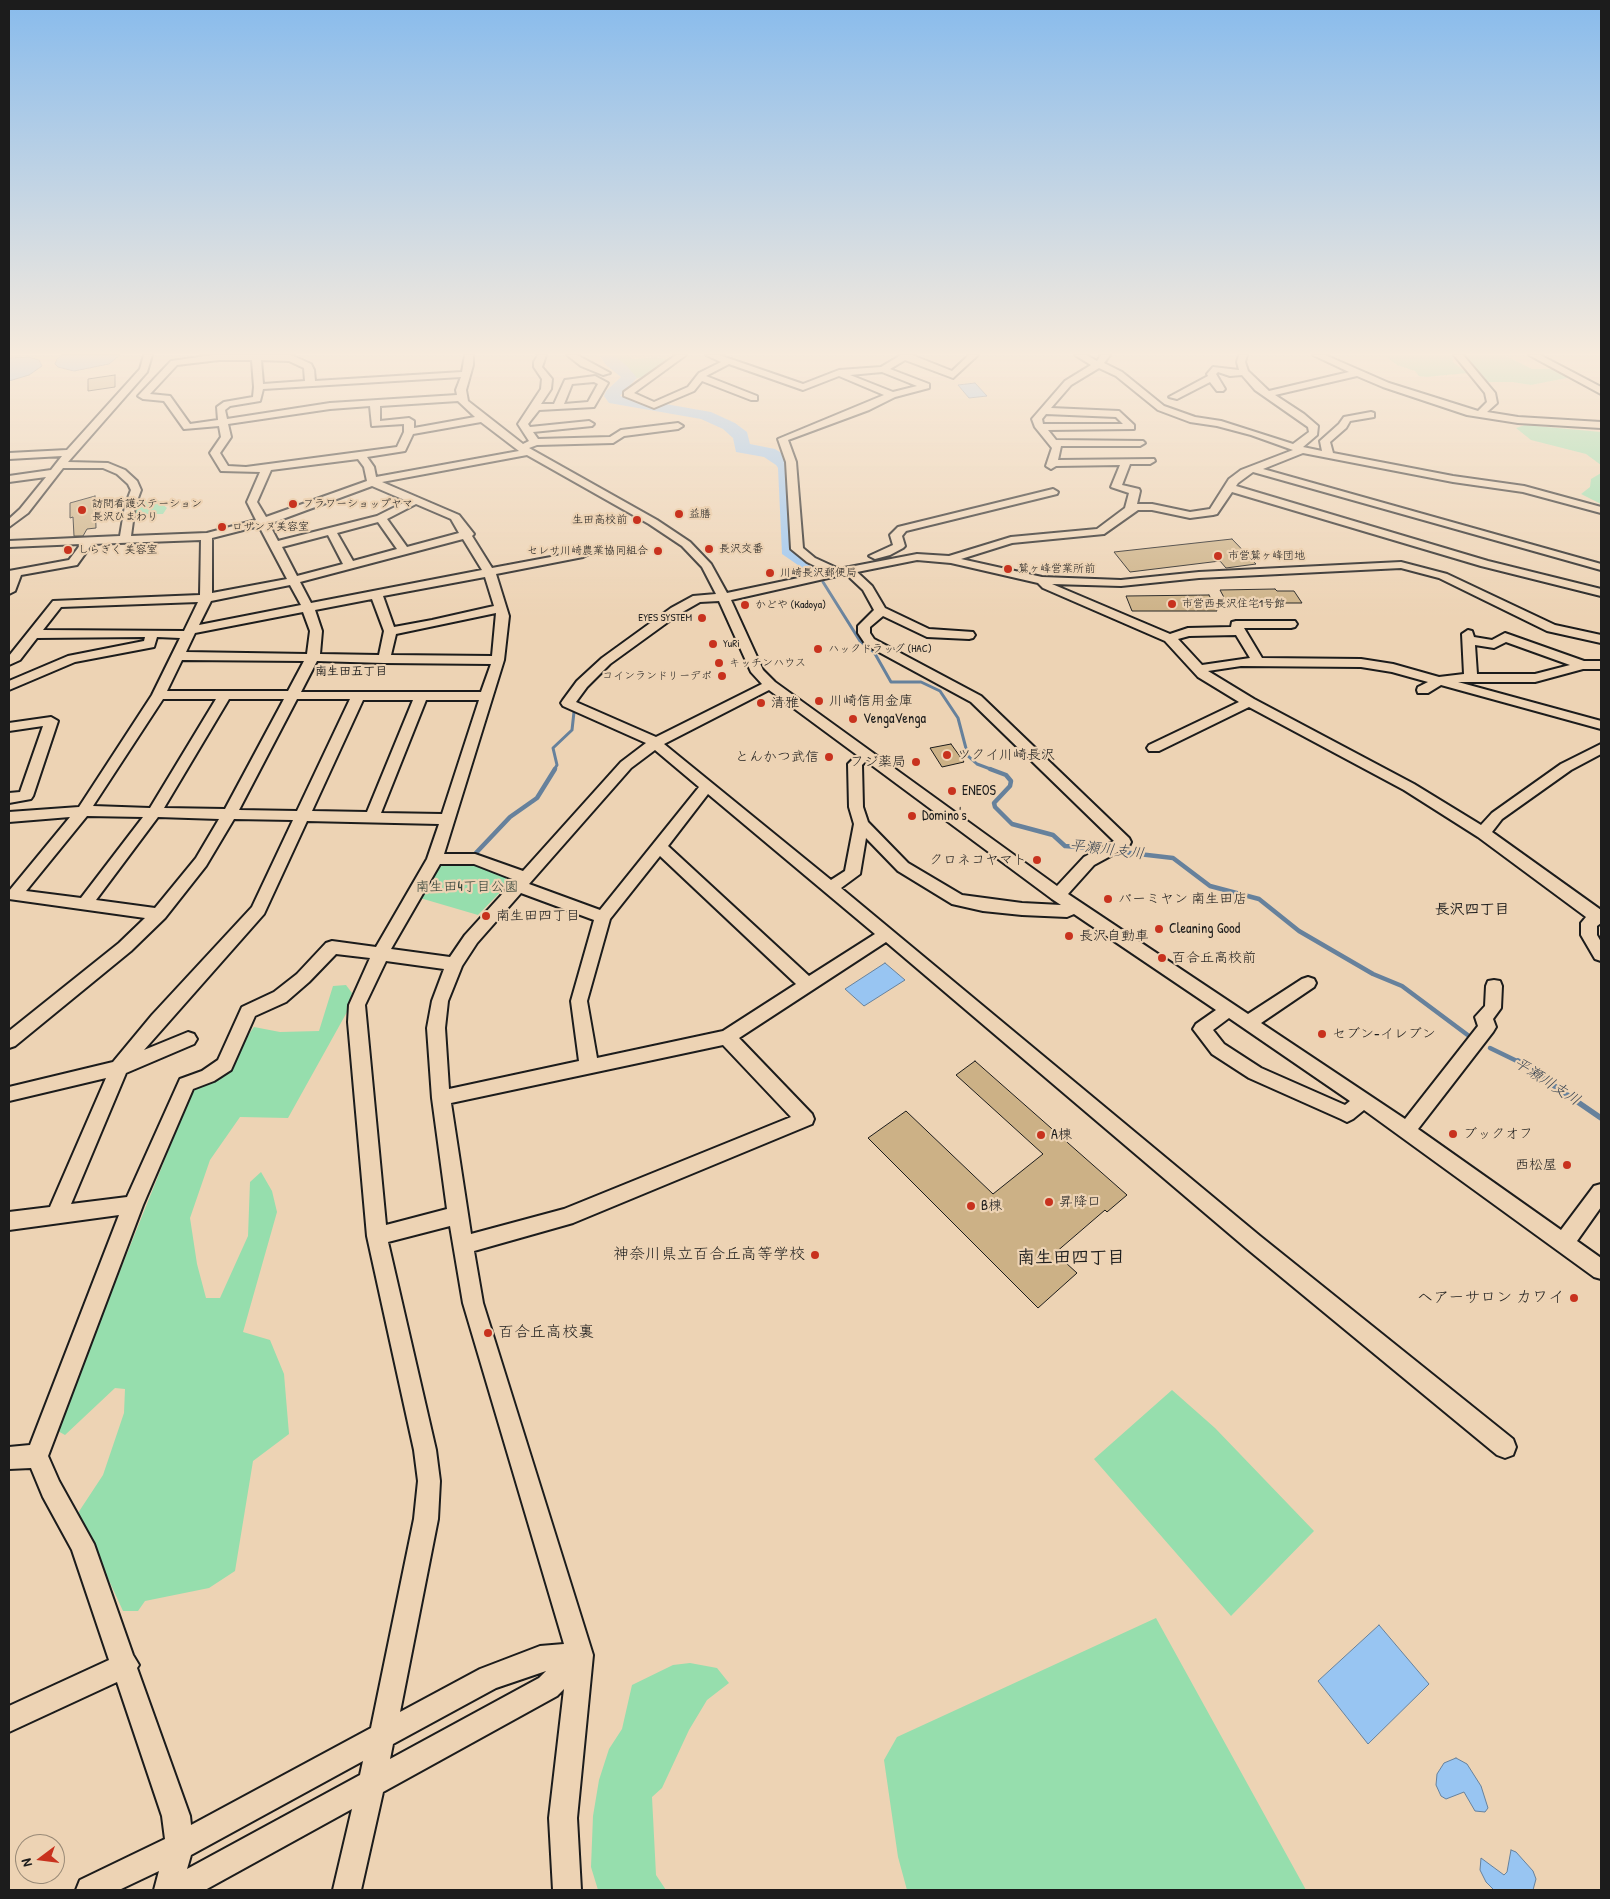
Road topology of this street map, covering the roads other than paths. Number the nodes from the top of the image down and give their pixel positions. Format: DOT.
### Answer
graph roads {
  1 [pos="1054,443"];
  2 [pos="78,444"];
  3 [pos="221,444"];
  4 [pos="404,444"];
  5 [pos="517,444"];
  6 [pos="533,444"];
  7 [pos="785,444"];
  8 [pos="1284,444"];
  9 [pos="1299,444"];
  10 [pos="1326,444"];
  11 [pos="1299,449"];
  12 [pos="526,450"];
  13 [pos="70,453"];
  14 [pos="360,454"];
  15 [pos="1328,454"];
  16 [pos="9,456"];
  17 [pos="1150,461"];
  18 [pos="1126,462"];
  19 [pos="1052,464"];
  20 [pos="104,465"];
  21 [pos="267,468"];
  22 [pos="57,469"];
  23 [pos="1253,469"];
  24 [pos="9,478"];
  25 [pos="372,482"];
  26 [pos="1230,488"];
  27 [pos="1053,492"];
  28 [pos="415,501"];
  29 [pos="1130,509"];
  30 [pos="1601,510"];
  31 [pos="381,518"];
  32 [pos="262,522"];
  33 [pos="9,524"];
  34 [pos="331,531"];
  35 [pos="468,534"];
  36 [pos="207,536"];
  37 [pos="125,540"];
  38 [pos="89,541"];
  39 [pos="1509,543"];
  40 [pos="9,544"];
  41 [pos="274,546"];
  42 [pos="404,551"];
  43 [pos="583,554"];
  44 [pos="951,560"];
  45 [pos="350,566"];
  46 [pos="1601,568"];
  47 [pos="842,571"];
  48 [pos="489,572"];
  49 [pos="12,573"];
  50 [pos="1545,578"];
  51 [pos="1042,580"];
  52 [pos="292,581"];
  53 [pos="9,591"];
  54 [pos="1601,592"];
  55 [pos="376,594"];
  56 [pos="723,596"];
  57 [pos="206,598"];
  58 [pos="308,608"];
  59 [pos="501,608"];
  60 [pos="880,610"];
  61 [pos="1291,624"];
  62 [pos="390,631"];
  63 [pos="1239,631"];
  64 [pos="151,633"];
  65 [pos="191,633"];
  66 [pos="33,634"];
  67 [pos="969,635"];
  68 [pos="1468,637"];
  69 [pos="1169,638"];
  70 [pos="1601,639"];
  71 [pos="179,656"];
  72 [pos="313,657"];
  73 [pos="384,659"];
  74 [pos="498,660"];
  75 [pos="9,661"];
  76 [pos="1258,662"];
  77 [pos="1583,665"];
  78 [pos="1601,665"];
  79 [pos="1200,669"];
  80 [pos="1471,678"];
  81 [pos="1440,680"];
  82 [pos="770,685"];
  83 [pos="9,686"];
  84 [pos="1423,690"];
  85 [pos="159,695"];
  86 [pos="224,695"];
  87 [pos="293,695"];
  88 [pos="359,695"];
  89 [pos="421,696"];
  90 [pos="487,696"];
  91 [pos="1249,702"];
  92 [pos="1601,725"];
  93 [pos="9,727"];
  94 [pos="655,743"];
  95 [pos="1154,748"];
  96 [pos="1601,748"];
  97 [pos="868,755"];
  98 [pos="708,785"];
  99 [pos="9,798"];
  100 [pos="83,811"];
  101 [pos="154,813"];
  102 [pos="229,815"];
  103 [pos="302,816"];
  104 [pos="9,817"];
  105 [pos="372,818"];
  106 [pos="447,819"];
  107 [pos="861,824"];
  108 [pos="1483,833"];
  109 [pos="660,847"];
  110 [pos="435,859"];
  111 [pos="521,882"];
  112 [pos="830,887"];
  113 [pos="1058,895"];
  114 [pos="84,905"];
  115 [pos="1076,907"];
  116 [pos="158,914"];
  117 [pos="1599,916"];
  118 [pos="604,917"];
  119 [pos="887,934"];
  120 [pos="381,953"];
  121 [pos="1601,955"];
  122 [pos="454,964"];
  123 [pos="1308,983"];
  124 [pos="807,984"];
  125 [pos="1494,986"];
  126 [pos="1229,1009"];
  127 [pos="1250,1023"];
  128 [pos="727,1037"];
  129 [pos="188,1039"];
  130 [pos="9,1041"];
  131 [pos="589,1066"];
  132 [pos="119,1068"];
  133 [pos="9,1094"];
  134 [pos="441,1098"];
  135 [pos="1364,1100"];
  136 [pos="1409,1131"];
  137 [pos="1601,1192"];
  138 [pos="133,1204"];
  139 [pos="57,1214"];
  140 [pos="458,1215"];
  141 [pos="9,1222"];
  142 [pos="377,1236"];
  143 [pos="463,1245"];
  144 [pos="1567,1245"];
  145 [pos="1601,1270"];
  146 [pos="1505,1447"];
  147 [pos="37,1456"];
  148 [pos="9,1458"];
  149 [pos="580,1655"];
  150 [pos="126,1665"];
  151 [pos="9,1719"];
  152 [pos="383,1737"];
  153 [pos="371,1786"];
  154 [pos="179,1846"];
  155 [pos="90,1890"];
  156 [pos="168,1890"];
  157 [pos="177,1890"];
  158 [pos="347,1890"];
  159 [pos="567,1890"];
  1 -- 19 [label="street"];
  2 -- 13 [label="street"];
  3 -- 21 [label="street"];
  4 -- 14 [label="street"];
  5 -- 12 [label="street"];
  6 -- 12 [label="street"];
  7 -- 47 [label="street"];
  8 -- 11 [label="street"];
  9 -- 11 [label="street"];
  10 -- 15 [label="street"];
  11 -- 15 [label="street"];
  11 -- 23 [label="street"];
  12 -- 25 [label="street"];
  12 -- 56 [label="street"];
  13 -- 16 [label="street"];
  13 -- 22 [label="street"];
  14 -- 21 [label="street"];
  14 -- 25 [label="street"];
  15 -- 30 [label="street"];
  17 -- 18 [label="street"];
  18 -- 19 [label="street"];
  18 -- 29 [label="street"];
  20 -- 22 [label="street"];
  20 -- 37 [label="street"];
  21 -- 32 [label="street"];
  22 -- 24 [label="street"];
  22 -- 33 [label="street"];
  23 -- 26 [label="street"];
  23 -- 39 [label="street"];
  25 -- 28 [label="street"];
  25 -- 32 [label="street"];
  26 -- 29 [label="street"];
  26 -- 50 [label="street"];
  27 -- 47 [label="street"];
  28 -- 31 [label="street"];
  28 -- 35 [label="street"];
  29 -- 44 [label="street"];
  31 -- 34 [label="street"];
  31 -- 42 [label="street"];
  32 -- 36 [label="street"];
  32 -- 41 [label="street"];
  34 -- 41 [label="street"];
  34 -- 45 [label="street"];
  35 -- 42 [label="street"];
  35 -- 48 [label="street"];
  36 -- 37 [label="street"];
  36 -- 57 [label="street"];
  37 -- 38 [label="street"];
  38 -- 40 [label="street"];
  38 -- 49 [label="street"];
  39 -- 46 [label="street"];
  39 -- 50 [label="street"];
  41 -- 52 [label="street"];
  42 -- 45 [label="street"];
  43 -- 48 [label="street"];
  44 -- 47 [label="street"];
  44 -- 51 [label="street"];
  45 -- 52 [label="street"];
  47 -- 56 [label="street"];
  47 -- 60 [label="street"];
  48 -- 55 [label="street"];
  48 -- 59 [label="street"];
  49 -- 53 [label="street"];
  50 -- 54 [label="street"];
  51 -- 69 [label="street"];
  51 -- 70 [label="street"];
  52 -- 57 [label="street"];
  52 -- 58 [label="street"];
  55 -- 58 [label="street"];
  55 -- 62 [label="street"];
  56 -- 82 [label="street"];
  56 -- 94 [label="street"];
  57 -- 65 [label="street"];
  57 -- 66 [label="street"];
  58 -- 65 [label="street"];
  58 -- 72 [label="street"];
  59 -- 62 [label="street"];
  59 -- 74 [label="street"];
  60 -- 67 [label="street"];
  60 -- 113 [label="street"];
  61 -- 63 [label="street"];
  62 -- 73 [label="street"];
  63 -- 69 [label="street"];
  63 -- 76 [label="street"];
  64 -- 65 [label="street"];
  64 -- 66 [label="street"];
  64 -- 83 [label="street"];
  65 -- 71 [label="street"];
  66 -- 75 [label="street"];
  68 -- 77 [label="street"];
  68 -- 80 [label="street"];
  69 -- 79 [label="street"];
  71 -- 72 [label="street"];
  71 -- 85 [label="street"];
  72 -- 73 [label="street"];
  72 -- 87 [label="street"];
  73 -- 74 [label="street"];
  74 -- 90 [label="street"];
  76 -- 79 [label="street"];
  76 -- 81 [label="street"];
  77 -- 78 [label="street"];
  77 -- 80 [label="street"];
  79 -- 91 [label="street"];
  80 -- 81 [label="street"];
  81 -- 84 [label="street"];
  81 -- 92 [label="street"];
  82 -- 94 [label="street"];
  82 -- 97 [label="street"];
  85 -- 86 [label="street"];
  85 -- 100 [label="street"];
  86 -- 87 [label="street"];
  86 -- 101 [label="street"];
  87 -- 88 [label="street"];
  87 -- 102 [label="street"];
  88 -- 89 [label="street"];
  88 -- 103 [label="street"];
  89 -- 90 [label="street"];
  89 -- 105 [label="street"];
  90 -- 106 [label="street"];
  91 -- 95 [label="street"];
  91 -- 108 [label="street"];
  93 -- 99 [label="street"];
  94 -- 98 [label="street"];
  94 -- 111 [label="street"];
  96 -- 108 [label="street"];
  97 -- 107 [label="street"];
  97 -- 113 [label="street"];
  98 -- 109 [label="street"];
  98 -- 112 [label="street"];
  100 -- 101 [label="street"];
  100 -- 104 [label="street"];
  100 -- 114 [label="street"];
  101 -- 102 [label="street"];
  101 -- 114 [label="street"];
  102 -- 103 [label="street"];
  102 -- 116 [label="street"];
  103 -- 105 [label="street"];
  103 -- 132 [label="street"];
  105 -- 106 [label="street"];
  106 -- 110 [label="street"];
  107 -- 112 [label="street"];
  107 -- 115 [label="street"];
  108 -- 117 [label="street"];
  109 -- 118 [label="street"];
  109 -- 124 [label="street"];
  110 -- 111 [label="street"];
  110 -- 120 [label="street"];
  111 -- 118 [label="street"];
  111 -- 122 [label="street"];
  112 -- 119 [label="street"];
  113 -- 115 [label="street"];
  114 -- 116 [label="street"];
  115 -- 126 [label="street"];
  116 -- 130 [label="street"];
  117 -- 121 [label="street"];
  118 -- 131 [label="street"];
  119 -- 124 [label="street"];
  119 -- 146 [label="street"];
  120 -- 122 [label="street"];
  120 -- 138 [label="street"];
  120 -- 142 [label="street"];
  122 -- 134 [label="street"];
  123 -- 127 [label="street"];
  124 -- 128 [label="street"];
  125 -- 136 [label="street"];
  126 -- 127 [label="street"];
  126 -- 135 [label="street"];
  127 -- 135 [label="street"];
  128 -- 131 [label="street"];
  128 -- 143 [label="street"];
  129 -- 132 [label="street"];
  131 -- 134 [label="street"];
  132 -- 133 [label="street"];
  132 -- 139 [label="street"];
  134 -- 140 [label="street"];
  135 -- 136 [label="street"];
  136 -- 144 [label="street"];
  137 -- 144 [label="street"];
  138 -- 139 [label="street"];
  138 -- 147 [label="street"];
  139 -- 141 [label="street"];
  140 -- 142 [label="street"];
  140 -- 143 [label="street"];
  142 -- 152 [label="street"];
  143 -- 149 [label="street"];
  144 -- 145 [label="street"];
  147 -- 148 [label="street"];
  147 -- 150 [label="street"];
  149 -- 152 [label="street"];
  149 -- 153 [label="street"];
  149 -- 159 [label="street"];
  150 -- 151 [label="street"];
  150 -- 154 [label="street"];
  152 -- 153 [label="street"];
  152 -- 154 [label="street"];
  153 -- 157 [label="street"];
  153 -- 158 [label="street"];
  154 -- 155 [label="street"];
  154 -- 156 [label="street"];
}
